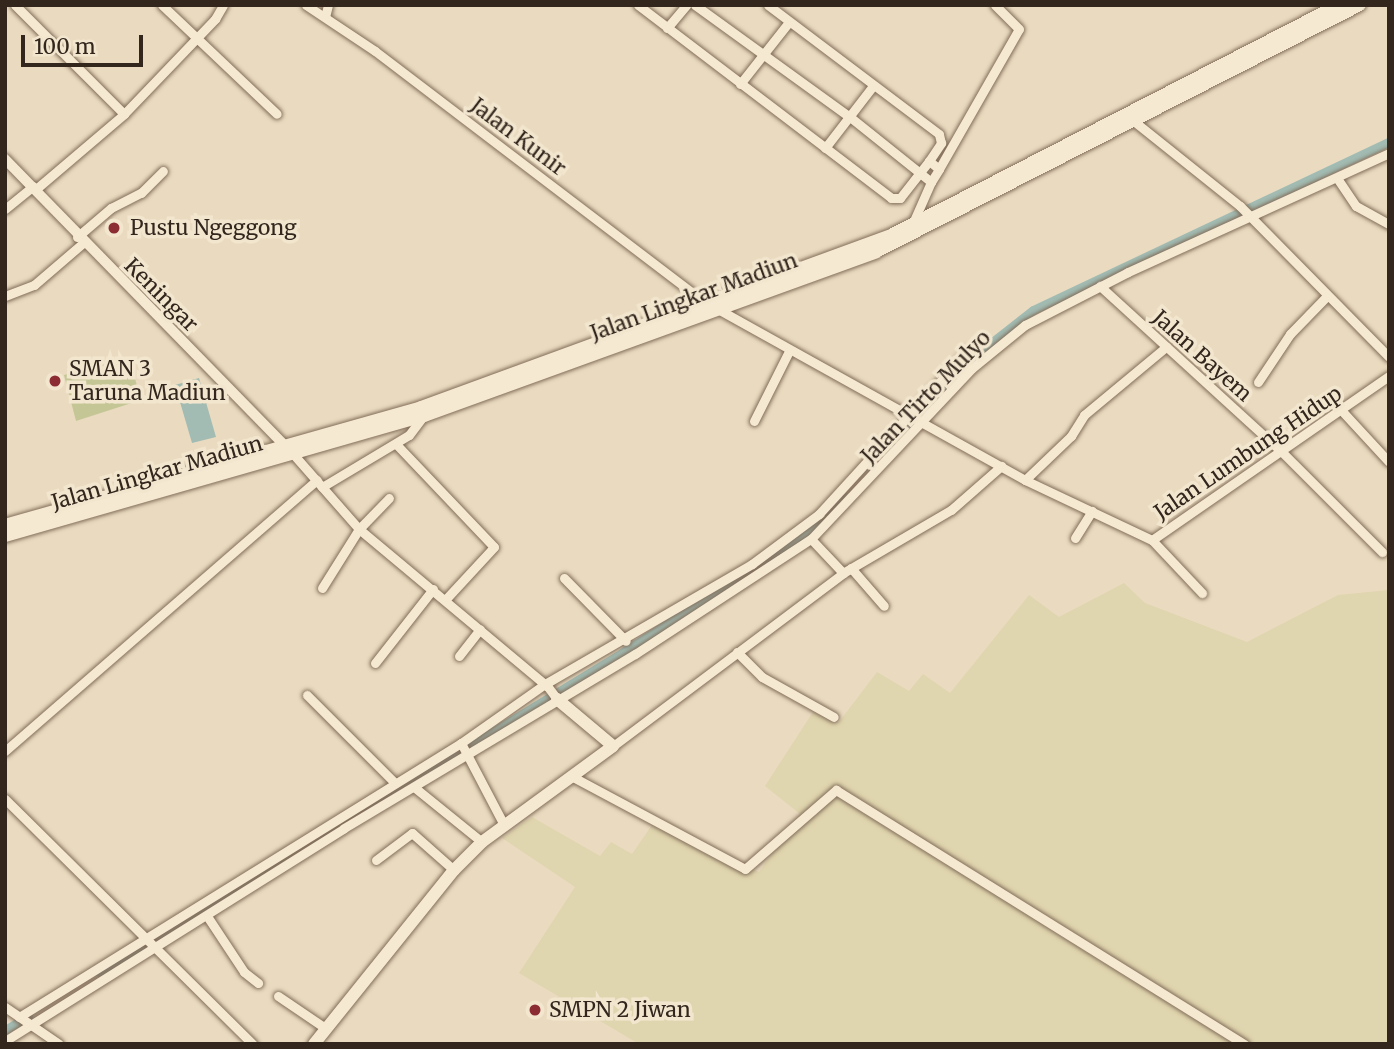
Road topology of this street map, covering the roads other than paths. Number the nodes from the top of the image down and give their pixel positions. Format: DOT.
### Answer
graph roads {
  1 [pos="15,5"];
  2 [pos="162,5"];
  3 [pos="223,5"];
  4 [pos="306,5"];
  5 [pos="328,5"];
  6 [pos="638,5"];
  7 [pos="687,5"];
  8 [pos="695,5"];
  9 [pos="768,5"];
  10 [pos="995,5"];
  11 [pos="1338,5"];
  12 [pos="1360,5"];
  13 [pos="325,17"];
  14 [pos="789,22"];
  15 [pos="667,28"];
  16 [pos="1285,37"];
  17 [pos="196,38"];
  18 [pos="763,55"];
  19 [pos="740,84"];
  20 [pos="873,86"];
  21 [pos="124,114"];
  22 [pos="277,114"];
  23 [pos="850,117"];
  24 [pos="1135,122"];
  25 [pos="825,148"];
  26 [pos="1389,153"];
  27 [pos="5,159"];
  28 [pos="929,160"];
  29 [pos="939,169"];
  30 [pos="163,171"];
  31 [pos="920,174"];
  32 [pos="1337,178"];
  33 [pos="931,183"];
  34 [pos="34,188"];
  35 [pos="5,209"];
  36 [pos="1248,218"];
  37 [pos="1389,224"];
  38 [pos="911,226"];
  39 [pos="80,240"];
  40 [pos="1100,286"];
  41 [pos="5,296"];
  42 [pos="1327,296"];
  43 [pos="710,305"];
  44 [pos="1166,347"];
  45 [pos="789,351"];
  46 [pos="968,351"];
  47 [pos="1389,357"];
  48 [pos="1389,376"];
  49 [pos="1258,382"];
  50 [pos="1342,411"];
  51 [pos="423,412"];
  52 [pos="910,415"];
  53 [pos="754,421"];
  54 [pos="923,422"];
  55 [pos="396,444"];
  56 [pos="290,451"];
  57 [pos="1281,452"];
  58 [pos="1389,462"];
  59 [pos="1002,466"];
  60 [pos="1025,480"];
  61 [pos="320,484"];
  62 [pos="130,495"];
  63 [pos="389,498"];
  64 [pos="1092,511"];
  65 [pos="5,525"];
  66 [pos="359,529"];
  67 [pos="5,536"];
  68 [pos="1075,538"];
  69 [pos="811,539"];
  70 [pos="1152,540"];
  71 [pos="1382,551"];
  72 [pos="847,570"];
  73 [pos="564,578"];
  74 [pos="322,588"];
  75 [pos="433,590"];
  76 [pos="1202,593"];
  77 [pos="445,600"];
  78 [pos="884,606"];
  79 [pos="480,629"];
  80 [pos="626,640"];
  81 [pos="737,652"];
  82 [pos="459,656"];
  83 [pos="375,663"];
  84 [pos="547,685"];
  85 [pos="307,695"];
  86 [pos="558,700"];
  87 [pos="834,717"];
  88 [pos="613,746"];
  89 [pos="465,749"];
  90 [pos="5,751"];
  91 [pos="573,777"];
  92 [pos="395,783"];
  93 [pos="414,787"];
  94 [pos="5,799"];
  95 [pos="505,825"];
  96 [pos="482,842"];
  97 [pos="376,860"];
  98 [pos="454,870"];
  99 [pos="207,916"];
  100 [pos="145,939"];
  101 [pos="155,948"];
  102 [pos="258,983"];
  103 [pos="278,996"];
  104 [pos="5,1007"];
  105 [pos="19,1017"];
  106 [pos="31,1025"];
  107 [pos="325,1028"];
  108 [pos="5,1041"];
  109 [pos="59,1044"];
  110 [pos="253,1044"];
  111 [pos="314,1044"];
  112 [pos="1244,1044"];
  1 -- 21 [label="street"];
  2 -- 17 [label="street"];
  3 -- 17 [label="street"];
  4 -- 13 [label="street, Jalan Kunir"];
  5 -- 13 [label="street"];
  6 -- 15 [label="street"];
  7 -- 15 [label="street"];
  8 -- 18 [label="street"];
  9 -- 14 [label="street"];
  10 -- 29 [label="street"];
  11 -- 16 [label="main road, Jalan Lingkar Madiun"];
  12 -- 16 [label="main road, Jalan Lingkar Madiun"];
  13 -- 43 [label="street, Jalan Kunir"];
  14 -- 18 [label="street"];
  14 -- 20 [label="street"];
  15 -- 19 [label="street"];
  16 -- 24 [label="main road, Jalan Lingkar Madiun"];
  16 -- 38 [label="main road, Jalan Lingkar Madiun"];
  17 -- 21 [label="street"];
  17 -- 22 [label="street"];
  18 -- 19 [label="street"];
  18 -- 23 [label="street"];
  19 -- 25 [label="street"];
  20 -- 23 [label="street"];
  20 -- 28 [label="street"];
  21 -- 34 [label="street"];
  23 -- 25 [label="street"];
  23 -- 31 [label="street"];
  24 -- 36 [label="street"];
  24 -- 43 [label="main road, Jalan Lingkar Madiun"];
  25 -- 31 [label="street"];
  26 -- 32 [label="street, Jalan Tirto Mulyo"];
  27 -- 34 [label="street, Keningar"];
  28 -- 29 [label="street"];
  28 -- 31 [label="street"];
  29 -- 33 [label="street"];
  30 -- 39 [label="street"];
  31 -- 33 [label="street"];
  32 -- 36 [label="street, Jalan Tirto Mulyo"];
  32 -- 37 [label="street"];
  33 -- 38 [label="street"];
  34 -- 35 [label="street"];
  34 -- 39 [label="street, Keningar"];
  36 -- 40 [label="street, Jalan Tirto Mulyo"];
  36 -- 42 [label="street"];
  38 -- 43 [label="main road, Jalan Lingkar Madiun"];
  39 -- 41 [label="street"];
  39 -- 56 [label="street, Keningar"];
  40 -- 44 [label="street, Jalan Bayem"];
  40 -- 54 [label="street, Jalan Tirto Mulyo"];
  42 -- 47 [label="street"];
  42 -- 49 [label="street"];
  43 -- 45 [label="street, Jalan Lumbung Hidup"];
  43 -- 51 [label="main road, Jalan Lingkar Madiun"];
  44 -- 57 [label="street, Jalan Bayem"];
  44 -- 60 [label="street"];
  45 -- 52 [label="street, Jalan Lumbung Hidup"];
  45 -- 53 [label="street"];
  46 -- 52 [label="street"];
  48 -- 50 [label="street, Jalan Lumbung Hidup"];
  50 -- 57 [label="street, Jalan Lumbung Hidup"];
  50 -- 58 [label="street"];
  51 -- 55 [label="street"];
  51 -- 56 [label="main road, Jalan Lingkar Madiun"];
  52 -- 54 [label="street, Jalan Lumbung Hidup"];
  52 -- 80 [label="street"];
  54 -- 59 [label="street, Jalan Lumbung Hidup"];
  54 -- 69 [label="street, Jalan Tirto Mulyo"];
  55 -- 61 [label="street"];
  55 -- 77 [label="street"];
  56 -- 61 [label="street"];
  56 -- 62 [label="main road, Jalan Lingkar Madiun"];
  57 -- 70 [label="street, Jalan Lumbung Hidup"];
  57 -- 71 [label="street, Jalan Bayem"];
  59 -- 60 [label="street, Jalan Lumbung Hidup"];
  59 -- 72 [label="street"];
  60 -- 64 [label="street, Jalan Lumbung Hidup"];
  61 -- 66 [label="street"];
  61 -- 90 [label="street"];
  62 -- 65 [label="main road, Jalan Lingkar Madiun"];
  62 -- 67 [label="main road, Jalan Lingkar Madiun"];
  63 -- 66 [label="street"];
  64 -- 68 [label="street"];
  64 -- 70 [label="street, Jalan Lumbung Hidup"];
  66 -- 74 [label="street"];
  66 -- 75 [label="street"];
  69 -- 72 [label="street"];
  69 -- 86 [label="street, Jalan Tirto Mulyo"];
  70 -- 76 [label="street"];
  72 -- 78 [label="street"];
  72 -- 81 [label="street"];
  73 -- 80 [label="street"];
  75 -- 77 [label="street"];
  75 -- 83 [label="street"];
  77 -- 79 [label="street"];
  79 -- 82 [label="street"];
  79 -- 84 [label="street"];
  80 -- 84 [label="street"];
  81 -- 87 [label="street"];
  81 -- 88 [label="street"];
  84 -- 86 [label="street"];
  84 -- 89 [label="street"];
  85 -- 92 [label="street"];
  86 -- 88 [label="main road"];
  86 -- 89 [label="street, Jalan Tirto Mulyo"];
  88 -- 91 [label="main road"];
  89 -- 92 [label="street"];
  89 -- 93 [label="street"];
  89 -- 95 [label="street"];
  91 -- 95 [label="main road"];
  91 -- 112 [label="street"];
  92 -- 100 [label="street"];
  93 -- 96 [label="street"];
  93 -- 99 [label="street"];
  94 -- 100 [label="street"];
  95 -- 96 [label="main road"];
  96 -- 98 [label="main road"];
  97 -- 98 [label="street"];
  98 -- 107 [label="main road"];
  99 -- 101 [label="street"];
  99 -- 102 [label="street"];
  100 -- 101 [label="street"];
  100 -- 105 [label="street"];
  101 -- 106 [label="street"];
  101 -- 110 [label="street"];
  103 -- 107 [label="street"];
  104 -- 105 [label="street"];
  105 -- 106 [label="street"];
  106 -- 108 [label="street"];
  106 -- 109 [label="street"];
  107 -- 111 [label="main road"];
}
